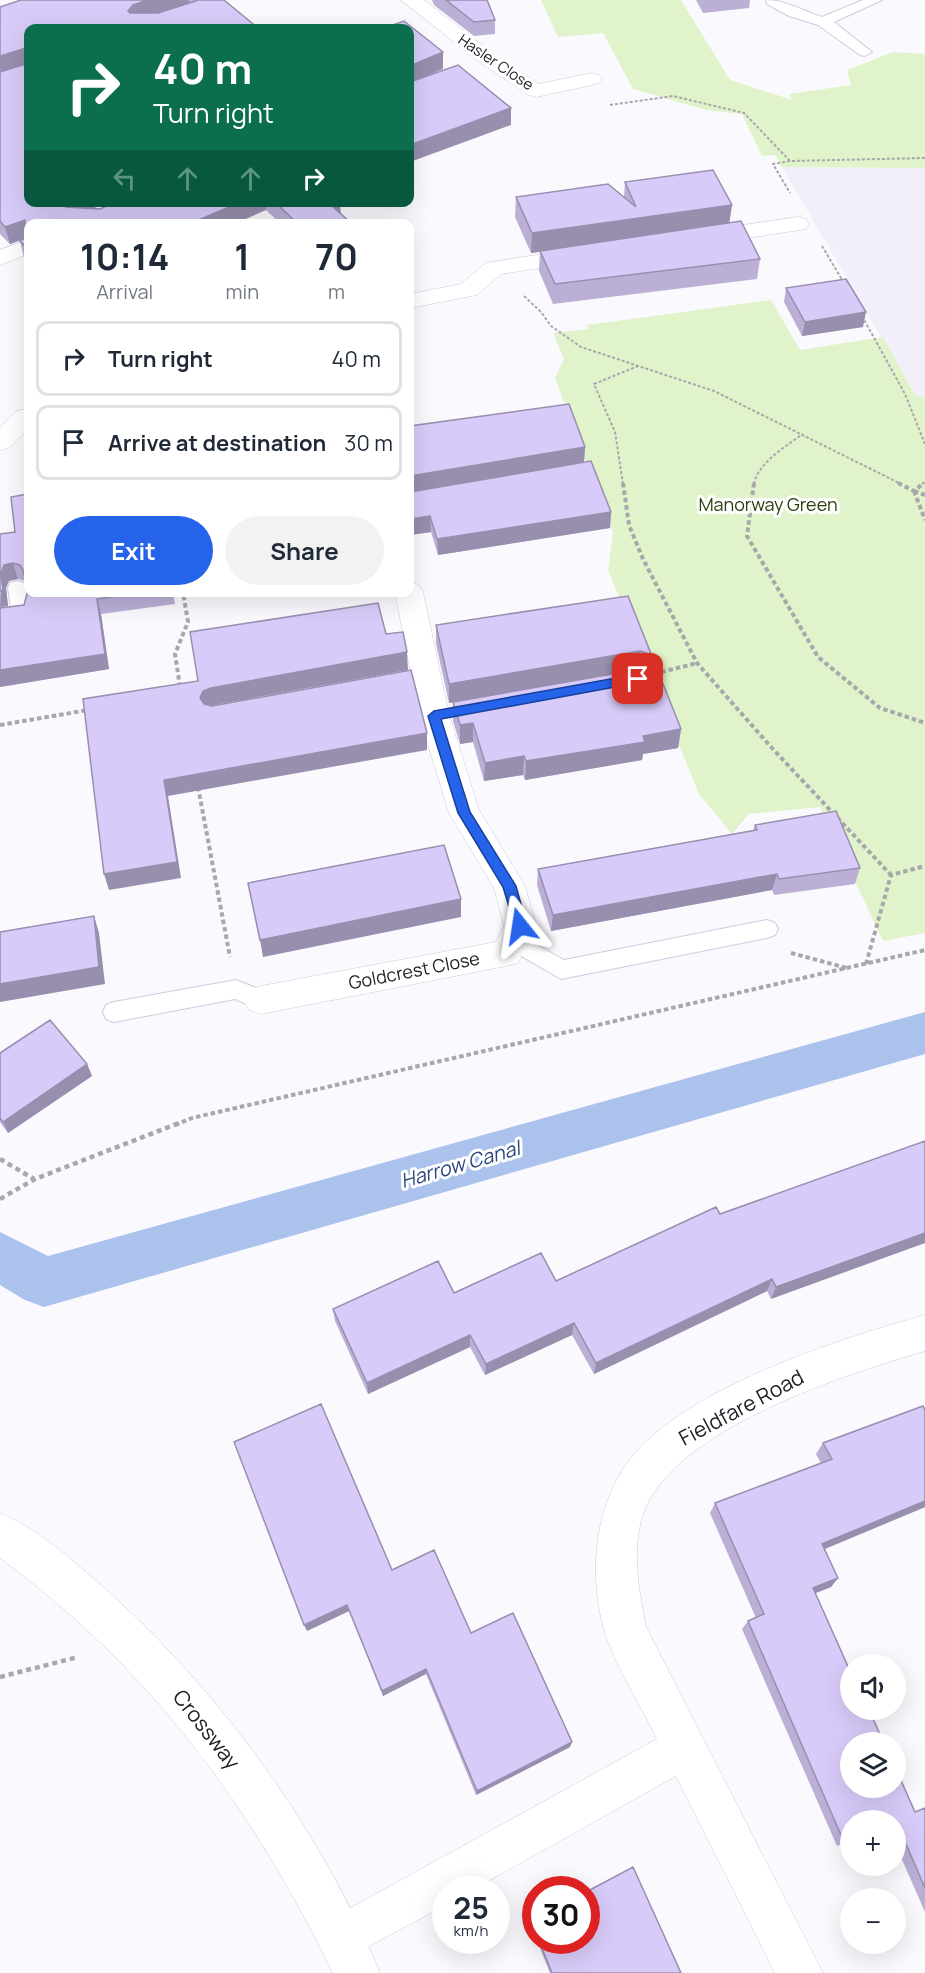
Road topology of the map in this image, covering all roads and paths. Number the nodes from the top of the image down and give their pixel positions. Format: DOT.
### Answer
graph roads {
  1 [pos="411,0"];
  2 [pos="875,0"];
  3 [pos="772,1"];
  4 [pos="823,22"];
  5 [pos="865,52"];
  6 [pos="489,60"];
  7 [pos="469,68"];
  8 [pos="591,79"];
  9 [pos="608,105"];
  10 [pos="925,158"];
  11 [pos="790,162"];
  12 [pos="790,193"];
  13 [pos="798,224"];
  14 [pos="682,241"];
  15 [pos="819,241"];
  16 [pos="24,248"];
  17 [pos="602,253"];
  18 [pos="0,258"];
  19 [pos="488,273"];
  20 [pos="847,289"];
  21 [pos="414,300"];
  22 [pos="859,309"];
  23 [pos="638,366"];
  24 [pos="0,408"];
  25 [pos="24,416"];
  26 [pos="24,420"];
  27 [pos="804,434"];
  28 [pos="0,442"];
  29 [pos="925,444"];
  30 [pos="925,482"];
  31 [pos="914,491"];
  32 [pos="925,495"];
  33 [pos="925,520"];
  34 [pos="17,588"];
  35 [pos="184,597"];
  36 [pos="409,597"];
  37 [pos="0,616"];
  38 [pos="697,663"];
  39 [pos="648,676"];
  40 [pos="181,695"];
  41 [pos="91,710"];
  42 [pos="925,723"];
  43 [pos="0,725"];
  44 [pos="196,778"];
  45 [pos="925,866"];
  46 [pos="891,875"];
  47 [pos="767,929"];
  48 [pos="512,940"];
  49 [pos="925,950"];
  50 [pos="866,964"];
  51 [pos="848,969"];
  52 [pos="249,995"];
  53 [pos="114,1012"];
  54 [pos="0,1159"];
  55 [pos="35,1179"];
  56 [pos="0,1199"];
  57 [pos="925,1333"];
  58 [pos="0,1533"];
  59 [pos="134,1642"];
  60 [pos="0,1677"];
  61 [pos="685,1747"];
  62 [pos="349,1955"];
  63 [pos="800,1973"];
  1 -- 6 [label="street, Hasler Close"];
  2 -- 4 [label="lane"];
  3 -- 4 [label="lane"];
  4 -- 5 [label="lane"];
  6 -- 7 [label="street"];
  6 -- 8 [label="street, Hasler Close"];
  9 -- 11 [label="path"];
  10 -- 11 [label="path"];
  11 -- 12 [label="path"];
  13 -- 14 [label="street"];
  15 -- 20 [label="path"];
  16 -- 18 [label="street"];
  17 -- 19 [label="street"];
  19 -- 21 [label="street"];
  19 -- 23 [label="path"];
  22 -- 29 [label="path"];
  23 -- 27 [label="path"];
  23 -- 38 [label="path"];
  24 -- 25 [label="street"];
  26 -- 28 [label="street"];
  27 -- 31 [label="path"];
  27 -- 42 [label="path"];
  30 -- 31 [label="path"];
  31 -- 32 [label="path"];
  31 -- 33 [label="path"];
  34 -- 37 [label="lane"];
  35 -- 40 [label="path"];
  36 -- 48 [label="street"];
  38 -- 39 [label="path"];
  38 -- 46 [label="path"];
  41 -- 43 [label="path"];
  44 -- 52 [label="path"];
  45 -- 46 [label="path"];
  46 -- 50 [label="path"];
  47 -- 48 [label="lane"];
  47 -- 51 [label="path"];
  48 -- 52 [label="street, Goldcrest Close"];
  49 -- 50 [label="path"];
  50 -- 51 [label="path"];
  51 -- 55 [label="path"];
  52 -- 53 [label="lane"];
  54 -- 55 [label="path"];
  55 -- 56 [label="path"];
  57 -- 61 [label="street, Fieldfare Road"];
  58 -- 59 [label="street, Crossway"];
  59 -- 60 [label="path"];
  59 -- 62 [label="street, Crossway"];
  61 -- 62 [label="street"];
  61 -- 63 [label="street, Fieldfare Road"];
}
